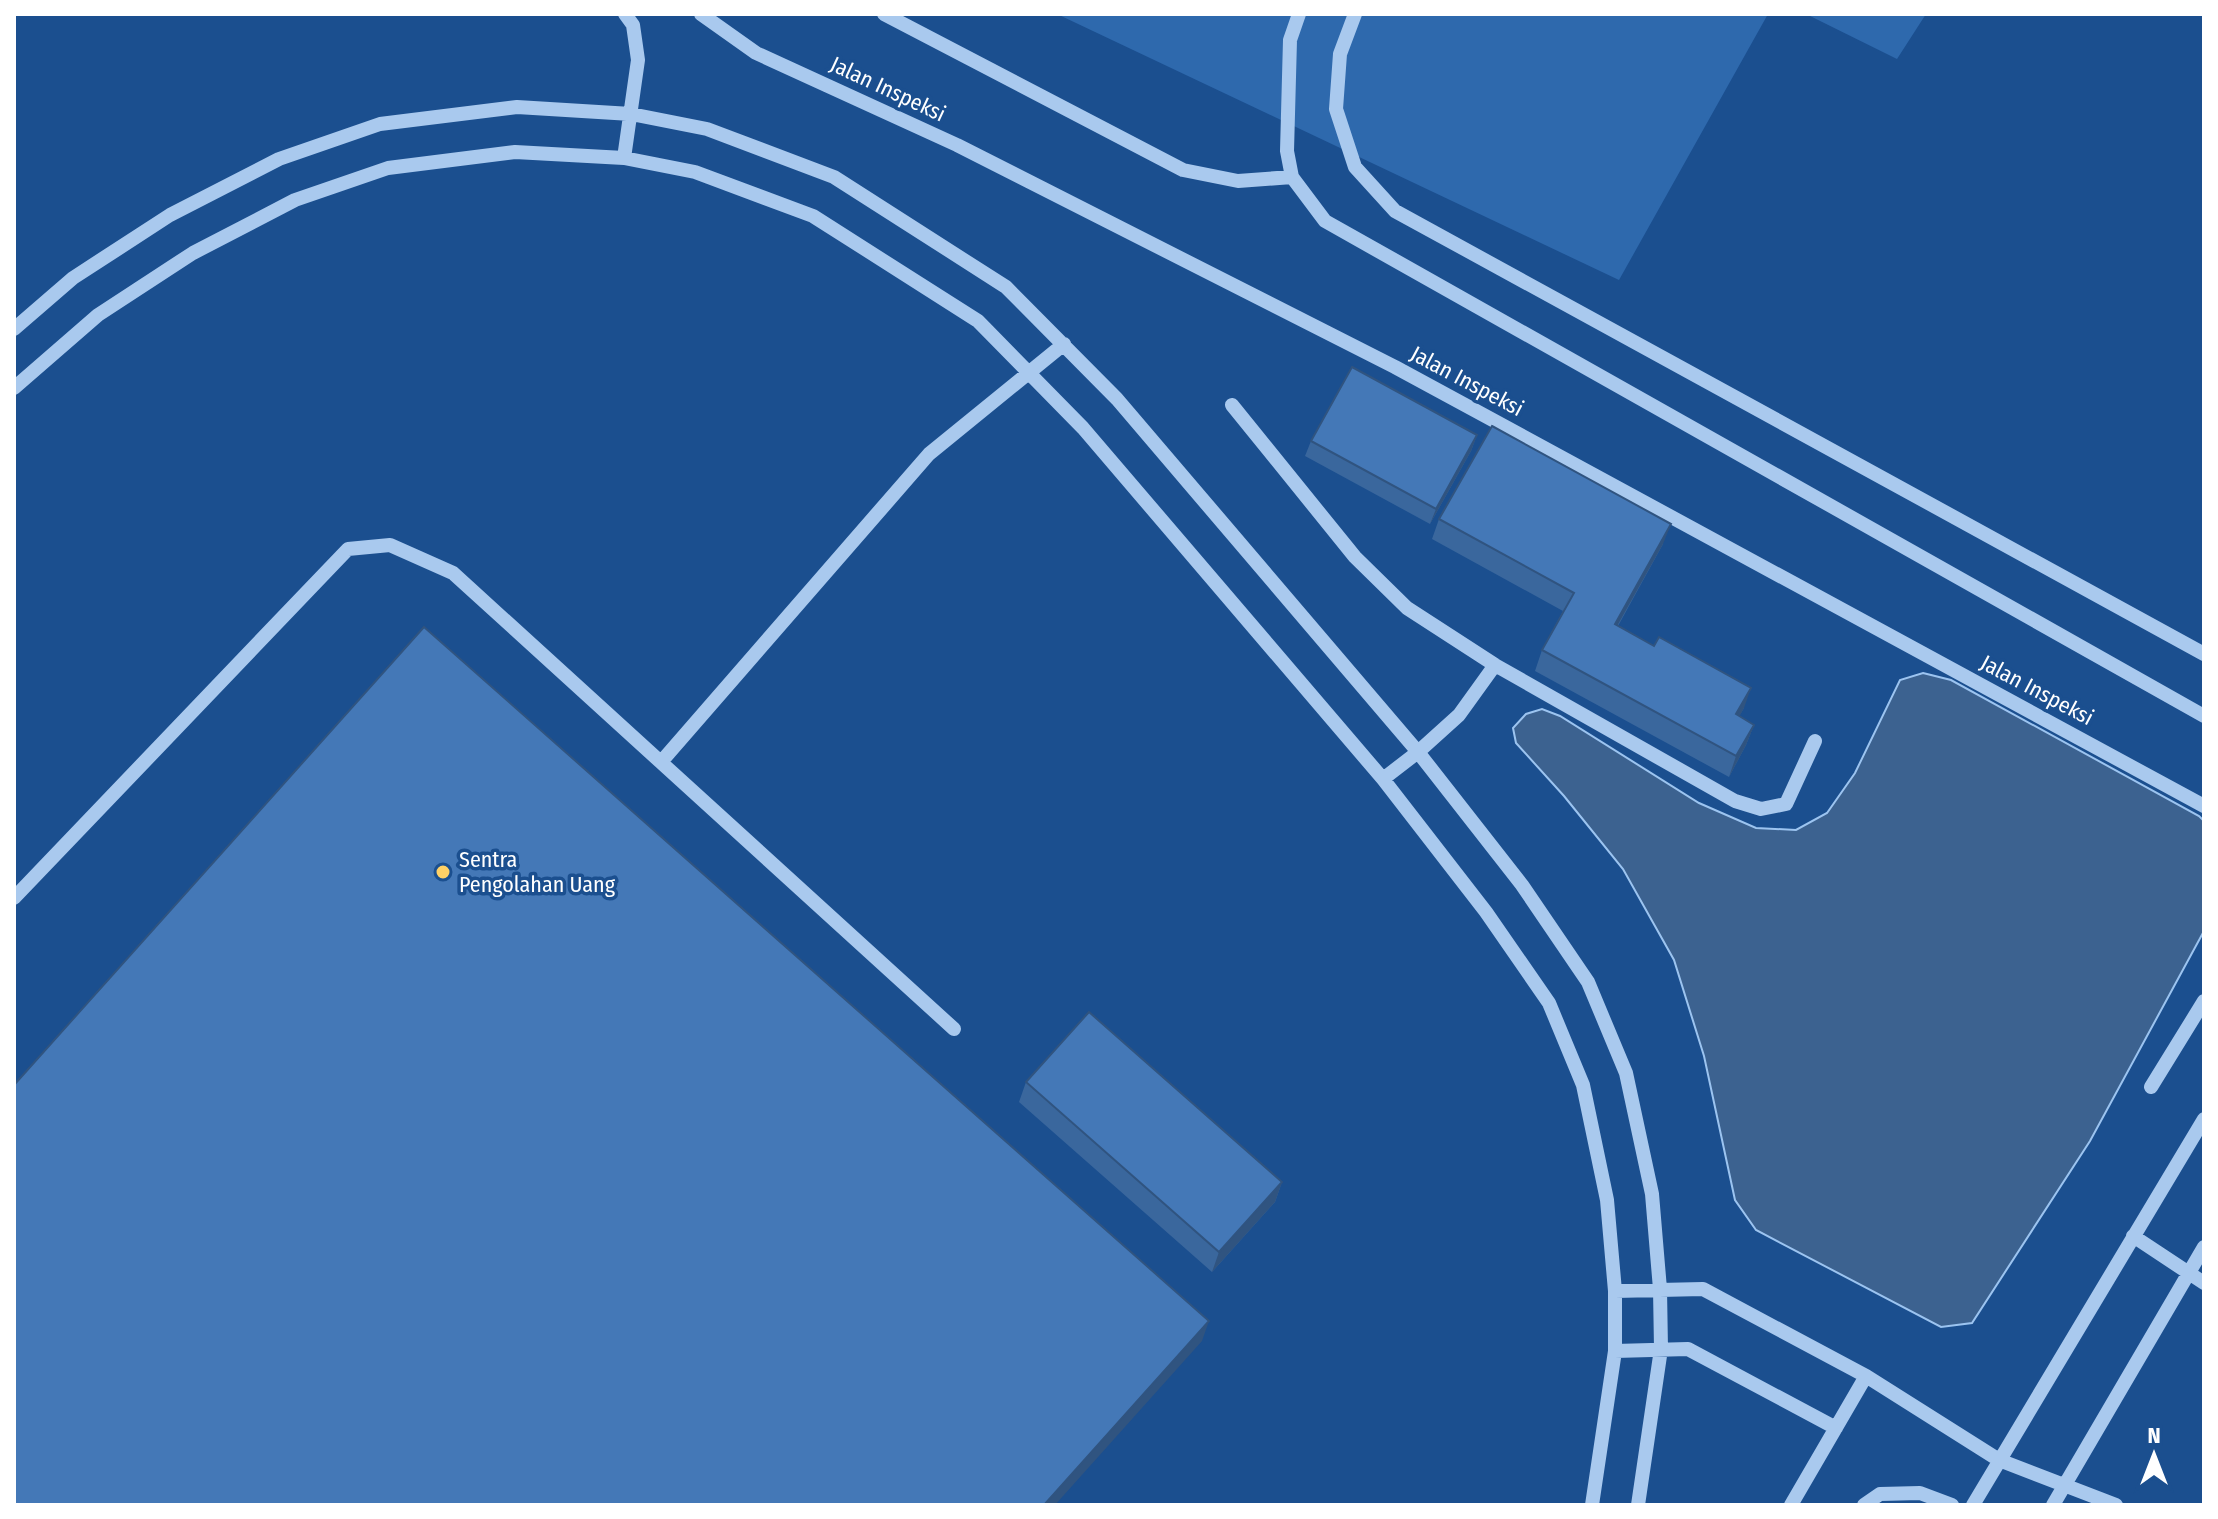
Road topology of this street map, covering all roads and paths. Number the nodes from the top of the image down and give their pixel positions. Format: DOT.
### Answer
graph roads {
  1 [pos="625,14"];
  2 [pos="701,14"];
  3 [pos="884,14"];
  4 [pos="1299,14"];
  5 [pos="1355,14"];
  6 [pos="631,114"];
  7 [pos="624,158"];
  8 [pos="1292,177"];
  9 [pos="14,329"];
  10 [pos="1064,344"];
  11 [pos="1028,373"];
  12 [pos="14,388"];
  13 [pos="1232,405"];
  14 [pos="2204,654"];
  15 [pos="1495,665"];
  16 [pos="2204,716"];
  17 [pos="1815,741"];
  18 [pos="1418,752"];
  19 [pos="661,762"];
  20 [pos="1383,779"];
  21 [pos="2204,806"];
  22 [pos="14,898"];
  23 [pos="2204,1001"];
  24 [pos="954,1029"];
  25 [pos="2151,1087"];
  26 [pos="2204,1119"];
  27 [pos="2133,1236"];
  28 [pos="2204,1247"];
  29 [pos="2189,1274"];
  30 [pos="2204,1283"];
  31 [pos="1660,1289"];
  32 [pos="1615,1291"];
  33 [pos="1661,1349"];
  34 [pos="1615,1351"];
  35 [pos="1866,1376"];
  36 [pos="1836,1428"];
  37 [pos="1999,1460"];
  38 [pos="2065,1485"];
  39 [pos="1916,1499"];
  40 [pos="1592,1505"];
  41 [pos="1638,1505"];
  42 [pos="1791,1505"];
  43 [pos="1864,1505"];
  44 [pos="1952,1505"];
  45 [pos="1973,1505"];
  46 [pos="2053,1505"];
  47 [pos="2116,1505"];
  1 -- 6 [label="lane"];
  2 -- 21 [label="lane, Jalan Inspeksi"];
  3 -- 8 [label="lane"];
  4 -- 8 [label="lane"];
  5 -- 14 [label="lane"];
  6 -- 7 [label="lane"];
  6 -- 9 [label="lane"];
  6 -- 10 [label="lane"];
  7 -- 11 [label="lane"];
  7 -- 12 [label="lane"];
  8 -- 16 [label="lane"];
  10 -- 11 [label="lane"];
  10 -- 18 [label="lane"];
  11 -- 19 [label="lane"];
  11 -- 20 [label="lane"];
  13 -- 15 [label="lane"];
  15 -- 17 [label="lane"];
  15 -- 18 [label="lane"];
  18 -- 20 [label="lane"];
  18 -- 31 [label="lane"];
  19 -- 22 [label="lane"];
  19 -- 24 [label="lane"];
  20 -- 32 [label="lane"];
  23 -- 25 [label="lane"];
  26 -- 27 [label="lane"];
  27 -- 29 [label="lane"];
  27 -- 37 [label="lane"];
  28 -- 29 [label="lane"];
  29 -- 30 [label="lane"];
  29 -- 38 [label="lane"];
  31 -- 32 [label="lane"];
  31 -- 33 [label="lane"];
  31 -- 35 [label="lane"];
  32 -- 34 [label="lane"];
  33 -- 34 [label="lane"];
  33 -- 36 [label="lane"];
  33 -- 41 [label="lane"];
  34 -- 40 [label="lane"];
  35 -- 36 [label="lane"];
  35 -- 37 [label="lane"];
  36 -- 42 [label="lane"];
  37 -- 38 [label="lane"];
  37 -- 45 [label="lane"];
  38 -- 46 [label="lane"];
  38 -- 47 [label="lane"];
  39 -- 43 [label="lane"];
  39 -- 44 [label="lane"];
}
